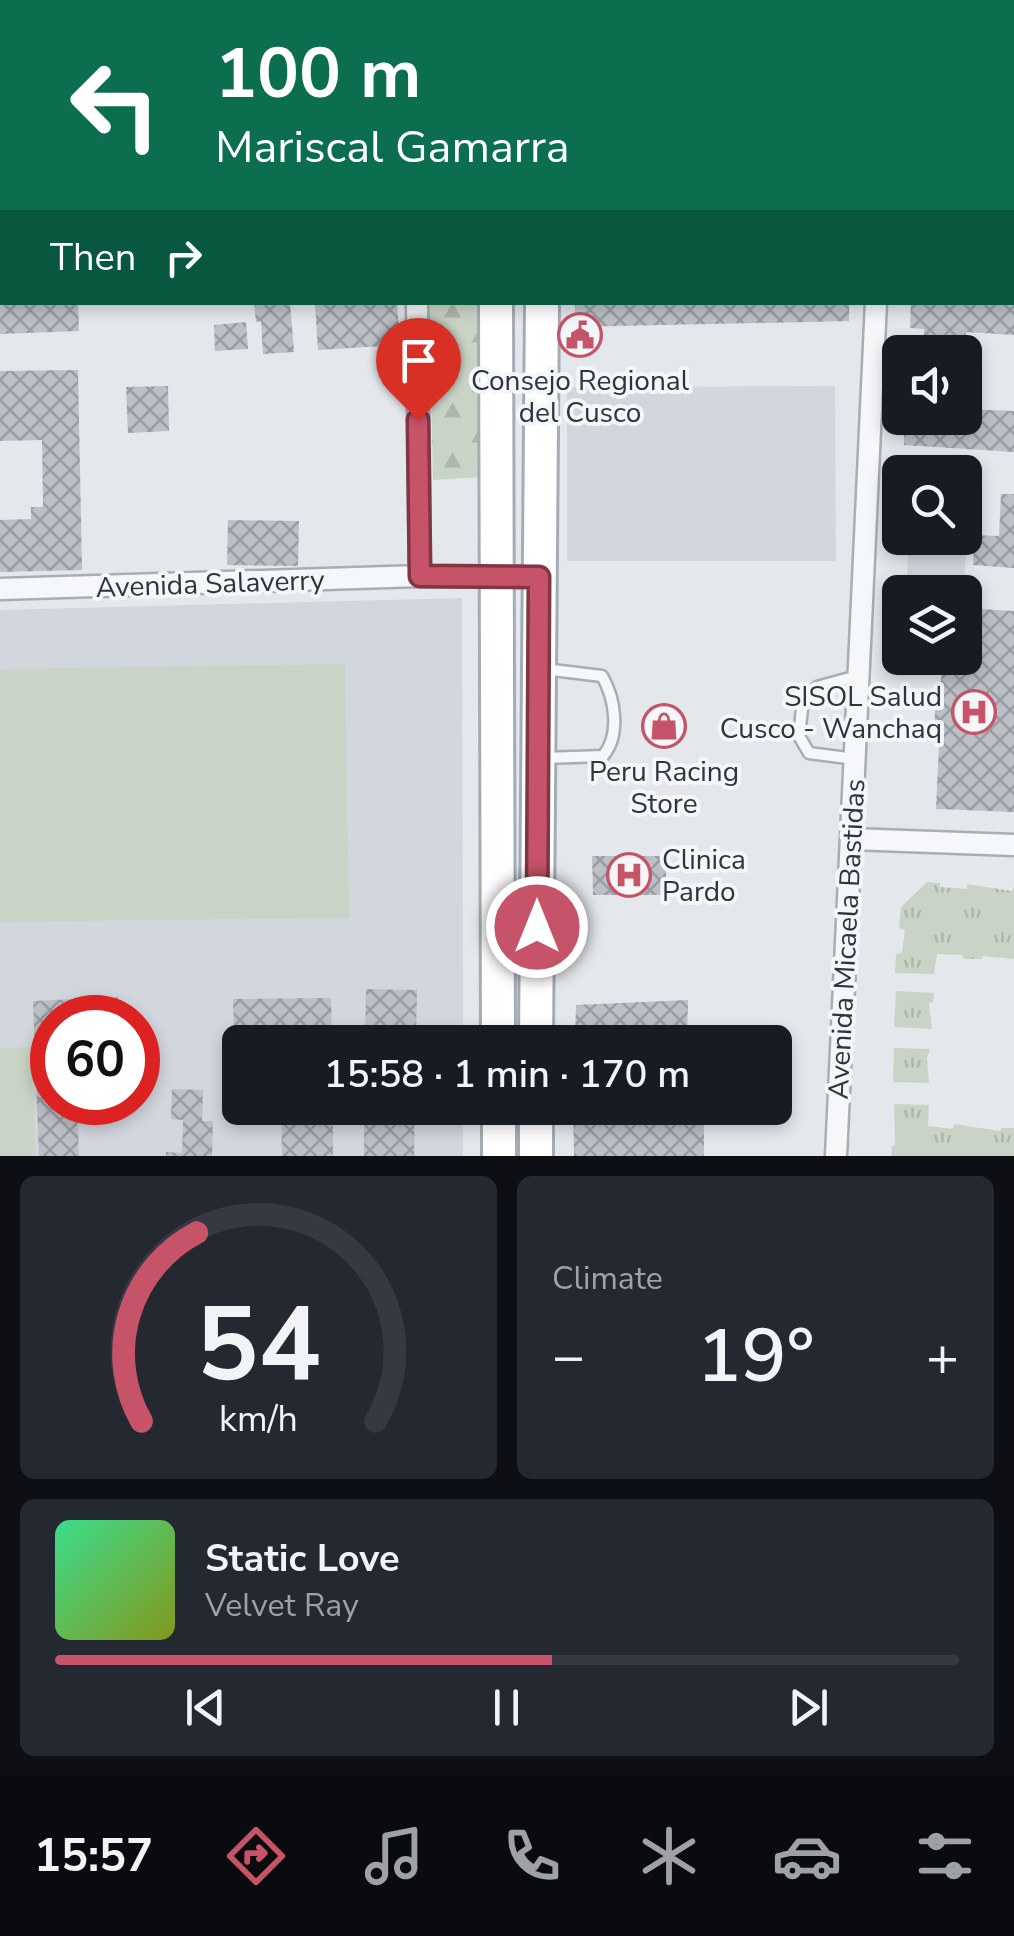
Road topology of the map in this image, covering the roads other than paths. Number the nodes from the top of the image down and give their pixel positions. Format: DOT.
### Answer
graph roads {
  1 [pos="417,305"];
  2 [pos="496,305"];
  3 [pos="542,305"];
  4 [pos="876,305"];
  5 [pos="420,576"];
  6 [pos="495,576"];
  7 [pos="539,577"];
  8 [pos="0,589"];
  9 [pos="538,669"];
  10 [pos="858,676"];
  11 [pos="538,758"];
  12 [pos="854,759"];
  13 [pos="851,839"];
  14 [pos="1014,845"];
  15 [pos="498,1025"];
  16 [pos="536,1025"];
  17 [pos="498,1125"];
  18 [pos="536,1125"];
  19 [pos="499,1156"];
  20 [pos="536,1156"];
  21 [pos="836,1156"];
  1 -- 5 [label="street"];
  2 -- 6 [label="main road"];
  3 -- 7 [label="main road"];
  4 -- 10 [label="street, Avenida Micaela Bastidas"];
  5 -- 6 [label="street, Avenida Salaverry"];
  5 -- 8 [label="street, Avenida Salaverry"];
  6 -- 7 [label="street, Avenida Salaverry"];
  6 -- 15 [label="main road"];
  7 -- 9 [label="main road"];
  9 -- 11 [label="main road"];
  9 -- 11 [label="lane"];
  10 -- 12 [label="street, Avenida Micaela Bastidas"];
  10 -- 12 [label="lane"];
  11 -- 16 [label="main road"];
  12 -- 13 [label="street, Avenida Micaela Bastidas"];
  13 -- 14 [label="street"];
  13 -- 21 [label="street, Avenida Micaela Bastidas"];
  17 -- 19 [label="main road"];
  18 -- 20 [label="main road"];
}
